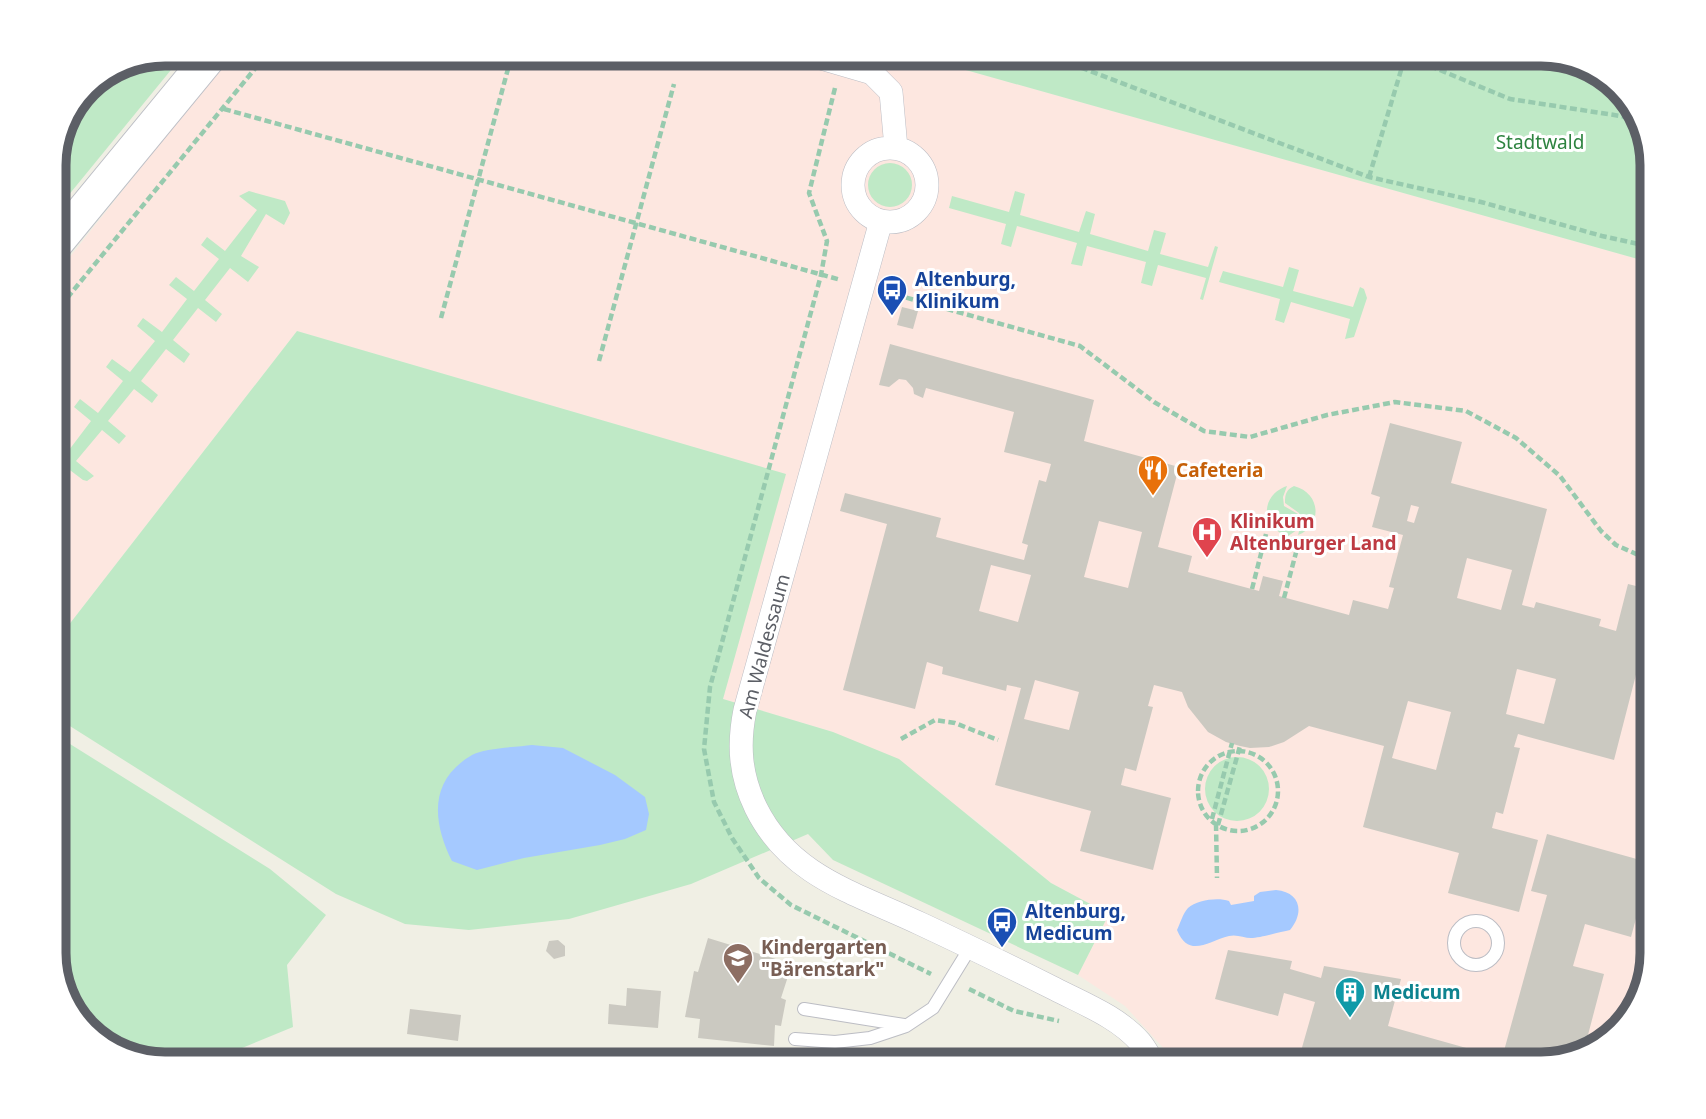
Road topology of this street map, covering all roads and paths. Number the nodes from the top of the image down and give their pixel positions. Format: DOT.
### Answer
graph roads {
  1 [pos="201,67"];
  2 [pos="257,67"];
  3 [pos="508,67"];
  4 [pos="840,67"];
  5 [pos="853,67"];
  6 [pos="1077,67"];
  7 [pos="1400,67"];
  8 [pos="1430,67"];
  9 [pos="674,84"];
  10 [pos="225,109"];
  11 [pos="1627,117"];
  12 [pos="896,148"];
  13 [pos="1369,177"];
  14 [pos="478,180"];
  15 [pos="881,221"];
  16 [pos="636,223"];
  17 [pos="67,230"];
  18 [pos="1640,245"];
  19 [pos="821,275"];
  20 [pos="863,286"];
  21 [pos="67,298"];
  22 [pos="440,318"];
  23 [pos="599,361"];
  24 [pos="1266,534"];
  25 [pos="1298,545"];
  26 [pos="1640,556"];
  27 [pos="1252,589"];
  28 [pos="1284,598"];
  29 [pos="901,739"];
  30 [pos="998,740"];
  31 [pos="1233,743"];
  32 [pos="1240,746"];
  33 [pos="1215,823"];
  34 [pos="1217,878"];
  35 [pos="970,948"];
  36 [pos="949,983"];
  37 [pos="804,1009"];
  38 [pos="1109,1017"];
  39 [pos="906,1026"];
  40 [pos="795,1040"];
  41 [pos="1147,1052"];
  1 -- 17 [label="street"];
  2 -- 10 [label="path"];
  3 -- 14 [label="path"];
  4 -- 19 [label="path"];
  5 -- 12 [label="street"];
  6 -- 13 [label="path"];
  7 -- 13 [label="path"];
  8 -- 11 [label="path"];
  9 -- 16 [label="path"];
  10 -- 14 [label="path"];
  10 -- 21 [label="path"];
  12 -- 15 [label="street"];
  12 -- 15 [label="street"];
  13 -- 18 [label="path"];
  14 -- 16 [label="path"];
  14 -- 22 [label="path"];
  15 -- 20 [label="street, Am Waldessaum"];
  16 -- 19 [label="path"];
  16 -- 23 [label="path"];
  19 -- 20 [label="path"];
  19 -- 36 [label="path"];
  20 -- 26 [label="path"];
  20 -- 35 [label="street, Am Waldessaum"];
  24 -- 27 [label="path"];
  25 -- 28 [label="path"];
  29 -- 30 [label="path"];
  31 -- 33 [label="path"];
  32 -- 33 [label="path"];
  33 -- 33 [label="path"];
  33 -- 34 [label="path"];
  35 -- 36 [label="lane"];
  35 -- 38 [label="street, Am Waldessaum"];
  36 -- 38 [label="path"];
  36 -- 39 [label="lane"];
  37 -- 39 [label="lane"];
  38 -- 41 [label="street, Am Waldessaum"];
  39 -- 40 [label="lane"];
}
